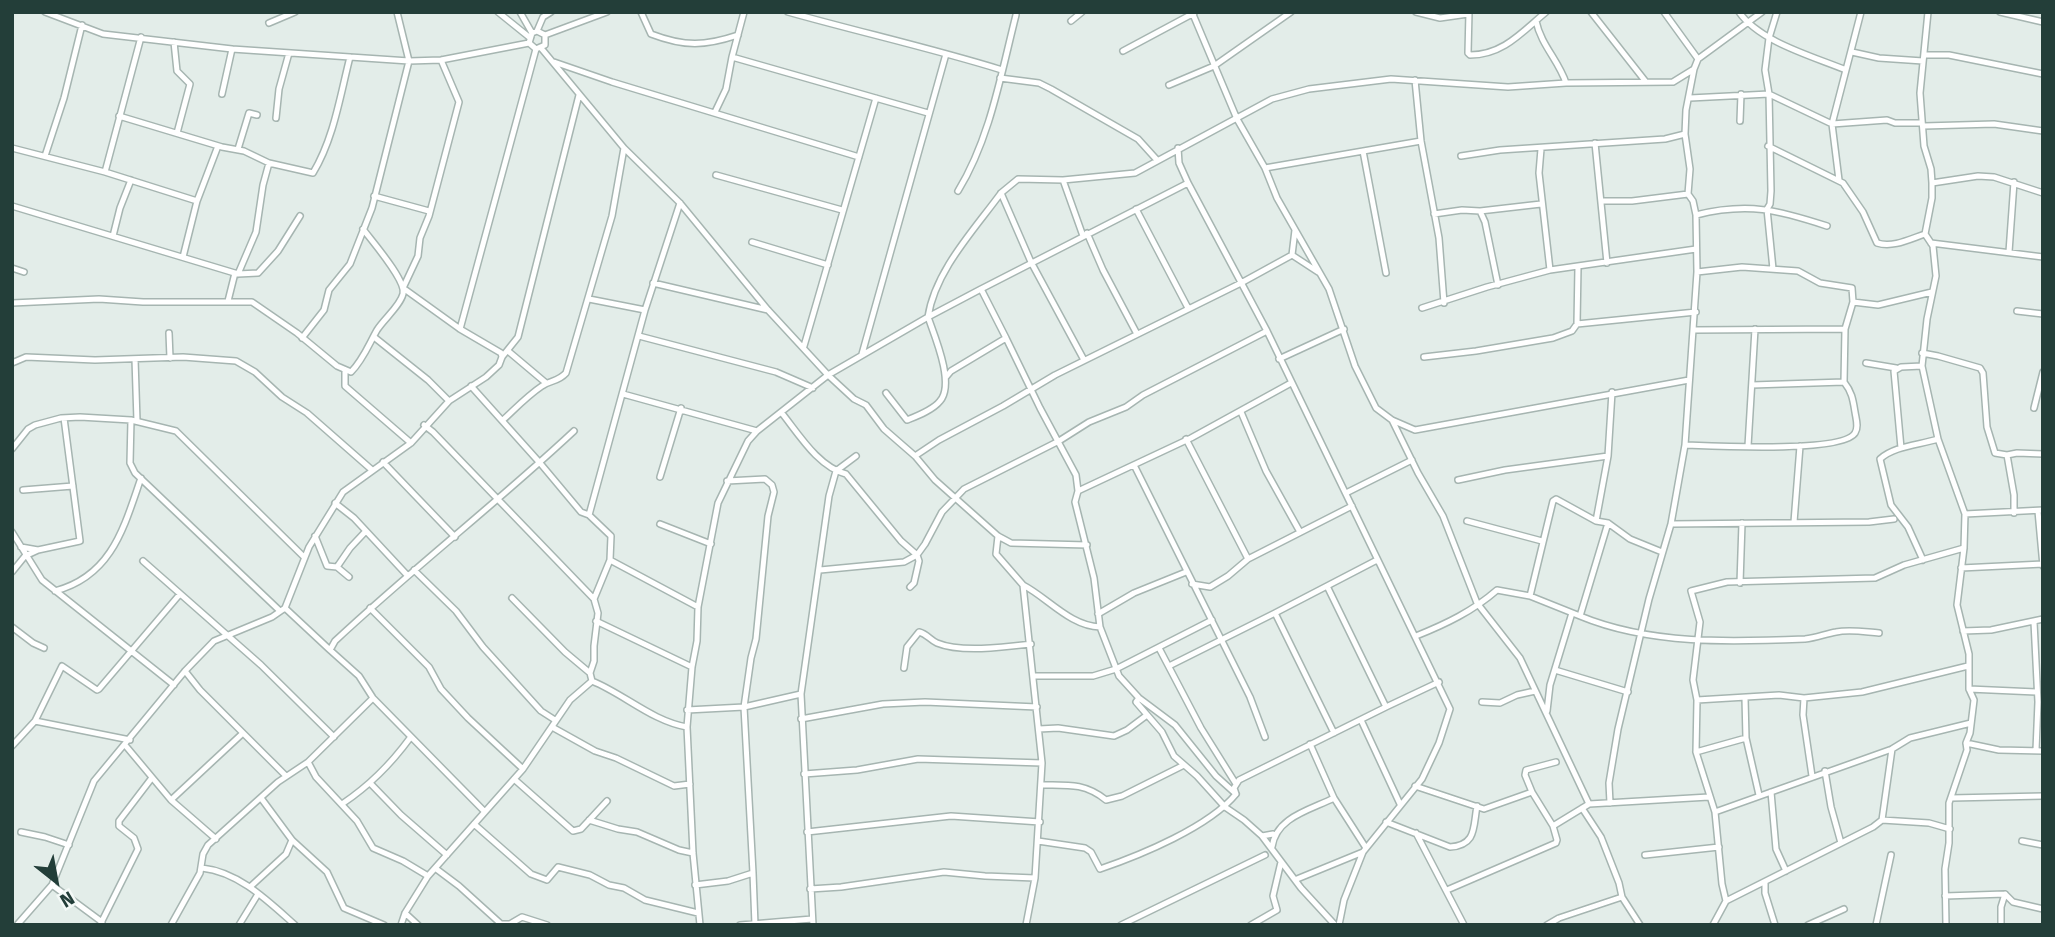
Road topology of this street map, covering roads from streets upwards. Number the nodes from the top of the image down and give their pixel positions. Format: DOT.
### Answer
graph roads {
  1 [pos="46,12"];
  2 [pos="295,12"];
  3 [pos="397,12"];
  4 [pos="498,12"];
  5 [pos="520,12"];
  6 [pos="551,12"];
  7 [pos="607,12"];
  8 [pos="640,12"];
  9 [pos="744,12"];
  10 [pos="788,12"];
  11 [pos="1082,12"];
  12 [pos="1291,12"];
  13 [pos="1416,12"];
  14 [pos="1546,12"];
  15 [pos="1591,12"];
  16 [pos="1664,12"];
  17 [pos="1739,12"];
  18 [pos="1762,12"];
  19 [pos="1777,12"];
  20 [pos="1861,12"];
  21 [pos="1927,12"];
  22 [pos="2000,12"];
  23 [pos="1193,13"];
  24 [pos="1468,13"];
  25 [pos="1016,15"];
  26 [pos="1071,21"];
  27 [pos="1536,21"];
  28 [pos="2043,22"];
  29 [pos="269,23"];
  30 [pos="1747,23"];
  31 [pos="82,25"];
  32 [pos="545,35"];
  33 [pos="738,35"];
  34 [pos="532,36"];
  35 [pos="141,37"];
  36 [pos="1769,38"];
  37 [pos="174,42"];
  38 [pos="539,48"];
  39 [pos="232,49"];
  40 [pos="1123,51"];
  41 [pos="1852,52"];
  42 [pos="289,53"];
  43 [pos="946,54"];
  44 [pos="350,57"];
  45 [pos="732,57"];
  46 [pos="1923,58"];
  47 [pos="1698,59"];
  48 [pos="441,60"];
  49 [pos="409,61"];
  50 [pos="552,61"];
  51 [pos="1214,66"];
  52 [pos="1694,69"];
  53 [pos="1002,70"];
  54 [pos="1846,70"];
  55 [pos="2043,74"];
  56 [pos="1000,78"];
  57 [pos="1415,80"];
  58 [pos="1646,82"];
  59 [pos="1566,83"];
  60 [pos="1169,85"];
  61 [pos="222,94"];
  62 [pos="1741,94"];
  63 [pos="1769,94"];
  64 [pos="579,95"];
  65 [pos="876,98"];
  66 [pos="1689,98"];
  67 [pos="715,112"];
  68 [pos="928,113"];
  69 [pos="257,114"];
  70 [pos="119,116"];
  71 [pos="276,118"];
  72 [pos="1237,119"];
  73 [pos="1740,121"];
  74 [pos="1832,124"];
  75 [pos="1923,124"];
  76 [pos="2043,131"];
  77 [pos="177,133"];
  78 [pos="1685,134"];
  79 [pos="1421,141"];
  80 [pos="1595,143"];
  81 [pos="218,146"];
  82 [pos="1768,146"];
  83 [pos="12,148"];
  84 [pos="624,148"];
  85 [pos="1178,148"];
  86 [pos="238,149"];
  87 [pos="1541,149"];
  88 [pos="1363,150"];
  89 [pos="45,156"];
  90 [pos="1461,156"];
  91 [pos="859,157"];
  92 [pos="1157,160"];
  93 [pos="270,163"];
  94 [pos="1265,168"];
  95 [pos="105,172"];
  96 [pos="716,175"];
  97 [pos="131,180"];
  98 [pos="1063,180"];
  99 [pos="1839,180"];
  100 [pos="2014,182"];
  101 [pos="1188,183"];
  102 [pos="1932,183"];
  103 [pos="958,191"];
  104 [pos="1001,193"];
  105 [pos="2043,193"];
  106 [pos="1688,194"];
  107 [pos="374,196"];
  108 [pos="197,201"];
  109 [pos="1601,201"];
  110 [pos="680,203"];
  111 [pos="1541,204"];
  112 [pos="12,206"];
  113 [pos="1136,209"];
  114 [pos="1767,209"];
  115 [pos="429,211"];
  116 [pos="842,211"];
  117 [pos="1480,211"];
  118 [pos="1434,214"];
  119 [pos="1696,215"];
  120 [pos="300,216"];
  121 [pos="1827,226"];
  122 [pos="363,229"];
  123 [pos="1296,229"];
  124 [pos="1085,234"];
  125 [pos="1925,234"];
  126 [pos="113,236"];
  127 [pos="752,242"];
  128 [pos="1931,243"];
  129 [pos="1696,249"];
  130 [pos="2009,252"];
  131 [pos="1292,255"];
  132 [pos="183,257"];
  133 [pos="2043,257"];
  134 [pos="1031,262"];
  135 [pos="1607,263"];
  136 [pos="828,265"];
  137 [pos="1578,267"];
  138 [pos="12,268"];
  139 [pos="1773,269"];
  140 [pos="1549,270"];
  141 [pos="24,272"];
  142 [pos="1697,272"];
  143 [pos="236,273"];
  144 [pos="1320,273"];
  145 [pos="1387,273"];
  146 [pos="653,283"];
  147 [pos="1241,284"];
  148 [pos="1497,285"];
  149 [pos="403,288"];
  150 [pos="981,289"];
  151 [pos="1932,292"];
  152 [pos="589,299"];
  153 [pos="228,302"];
  154 [pos="1853,302"];
  155 [pos="12,303"];
  156 [pos="1444,303"];
  157 [pos="1188,308"];
  158 [pos="1422,308"];
  159 [pos="645,310"];
  160 [pos="768,310"];
  161 [pos="2017,310"];
  162 [pos="1696,312"];
  163 [pos="2043,314"];
  164 [pos="928,317"];
  165 [pos="1577,324"];
  166 [pos="460,329"];
  167 [pos="1343,329"];
  168 [pos="1755,329"];
  169 [pos="1845,329"];
  170 [pos="1694,330"];
  171 [pos="1267,331"];
  172 [pos="169,333"];
  173 [pos="1137,334"];
  174 [pos="639,336"];
  175 [pos="374,337"];
  176 [pos="302,338"];
  177 [pos="1006,338"];
  178 [pos="804,346"];
  179 [pos="508,351"];
  180 [pos="1922,353"];
  181 [pos="862,355"];
  182 [pos="502,357"];
  183 [pos="1424,357"];
  184 [pos="170,358"];
  185 [pos="135,359"];
  186 [pos="1279,359"];
  187 [pos="1084,360"];
  188 [pos="12,363"];
  189 [pos="1866,363"];
  190 [pos="1922,366"];
  191 [pos="1896,368"];
  192 [pos="345,371"];
  193 [pos="2043,372"];
  194 [pos="828,375"];
  195 [pos="946,377"];
  196 [pos="1689,380"];
  197 [pos="546,383"];
  198 [pos="1291,383"];
  199 [pos="1844,383"];
  200 [pos="1752,385"];
  201 [pos="471,386"];
  202 [pos="813,388"];
  203 [pos="1031,389"];
  204 [pos="1612,392"];
  205 [pos="886,393"];
  206 [pos="623,394"];
  207 [pos="449,401"];
  208 [pos="681,408"];
  209 [pos="2034,408"];
  210 [pos="781,412"];
  211 [pos="1241,412"];
  212 [pos="64,418"];
  213 [pos="134,420"];
  214 [pos="503,420"];
  215 [pos="1392,420"];
  216 [pos="424,425"];
  217 [pos="757,430"];
  218 [pos="574,431"];
  219 [pos="1186,439"];
  220 [pos="1938,439"];
  221 [pos="1059,441"];
  222 [pos="411,443"];
  223 [pos="1685,445"];
  224 [pos="1748,446"];
  225 [pos="1800,446"];
  226 [pos="1901,448"];
  227 [pos="12,449"];
  228 [pos="2043,454"];
  229 [pos="2007,455"];
  230 [pos="856,456"];
  231 [pos="915,456"];
  232 [pos="1608,456"];
  233 [pos="1412,460"];
  234 [pos="383,462"];
  235 [pos="540,463"];
  236 [pos="1134,465"];
  237 [pos="372,470"];
  238 [pos="836,471"];
  239 [pos="660,477"];
  240 [pos="141,478"];
  241 [pos="1458,480"];
  242 [pos="727,481"];
  243 [pos="73,486"];
  244 [pos="23,490"];
  245 [pos="1078,491"];
  246 [pos="1346,493"];
  247 [pos="954,496"];
  248 [pos="496,500"];
  249 [pos="335,503"];
  250 [pos="1352,506"];
  251 [pos="2040,511"];
  252 [pos="2014,513"];
  253 [pos="1965,514"];
  254 [pos="589,515"];
  255 [pos="1894,519"];
  256 [pos="1467,521"];
  257 [pos="1596,521"];
  258 [pos="1794,522"];
  259 [pos="1608,523"];
  260 [pos="1742,523"];
  261 [pos="660,524"];
  262 [pos="1671,524"];
  263 [pos="12,532"];
  264 [pos="365,532"];
  265 [pos="1300,533"];
  266 [pos="315,536"];
  267 [pos="998,536"];
  268 [pos="455,537"];
  269 [pos="1542,541"];
  270 [pos="711,544"];
  271 [pos="1087,545"];
  272 [pos="21,547"];
  273 [pos="1964,548"];
  274 [pos="38,550"];
  275 [pos="1662,552"];
  276 [pos="917,555"];
  277 [pos="25,556"];
  278 [pos="304,557"];
  279 [pos="1248,559"];
  280 [pos="610,560"];
  281 [pos="1377,560"];
  282 [pos="1923,560"];
  283 [pos="143,561"];
  284 [pos="2043,565"];
  285 [pos="337,567"];
  286 [pos="1961,568"];
  287 [pos="414,570"];
  288 [pos="820,570"];
  289 [pos="12,572"];
  290 [pos="1186,572"];
  291 [pos="407,575"];
  292 [pos="349,577"];
  293 [pos="1740,583"];
  294 [pos="1192,584"];
  295 [pos="1023,585"];
  296 [pos="1327,586"];
  297 [pos="909,587"];
  298 [pos="55,591"];
  299 [pos="180,594"];
  300 [pos="1530,596"];
  301 [pos="512,598"];
  302 [pos="594,600"];
  303 [pos="1477,603"];
  304 [pos="698,607"];
  305 [pos="370,608"];
  306 [pos="283,610"];
  307 [pos="1275,613"];
  308 [pos="1572,613"];
  309 [pos="1098,614"];
  310 [pos="1580,616"];
  311 [pos="2043,619"];
  312 [pos="1212,620"];
  313 [pos="596,621"];
  314 [pos="2034,622"];
  315 [pos="12,627"];
  316 [pos="1100,627"];
  317 [pos="1963,631"];
  318 [pos="1642,632"];
  319 [pos="1880,633"];
  320 [pos="226,635"];
  321 [pos="1416,636"];
  322 [pos="1222,639"];
  323 [pos="1699,639"];
  324 [pos="1031,644"];
  325 [pos="44,648"];
  326 [pos="1159,648"];
  327 [pos="330,650"];
  328 [pos="133,651"];
  329 [pos="1169,666"];
  330 [pos="1968,666"];
  331 [pos="692,667"];
  332 [pos="904,668"];
  333 [pos="1116,669"];
  334 [pos="1555,670"];
  335 [pos="185,671"];
  336 [pos="590,673"];
  337 [pos="1034,676"];
  338 [pos="592,681"];
  339 [pos="1438,682"];
  340 [pos="174,685"];
  341 [pos="1969,689"];
  342 [pos="1535,691"];
  343 [pos="1628,692"];
  344 [pos="2036,692"];
  345 [pos="801,694"];
  346 [pos="373,698"];
  347 [pos="1139,698"];
  348 [pos="1745,698"];
  349 [pos="1804,698"];
  350 [pos="1697,700"];
  351 [pos="1482,702"];
  352 [pos="744,707"];
  353 [pos="1037,707"];
  354 [pos="1386,707"];
  355 [pos="687,710"];
  356 [pos="1547,712"];
  357 [pos="1147,715"];
  358 [pos="801,719"];
  359 [pos="555,720"];
  360 [pos="1361,720"];
  361 [pos="36,721"];
  362 [pos="1971,723"];
  363 [pos="552,727"];
  364 [pos="687,727"];
  365 [pos="1039,729"];
  366 [pos="243,733"];
  367 [pos="1334,733"];
  368 [pos="334,737"];
  369 [pos="1265,737"];
  370 [pos="410,738"];
  371 [pos="1746,738"];
  372 [pos="130,740"];
  373 [pos="1966,743"];
  374 [pos="1310,744"];
  375 [pos="125,745"];
  376 [pos="12,746"];
  377 [pos="1892,749"];
  378 [pos="2039,750"];
  379 [pos="1696,752"];
  380 [pos="308,762"];
  381 [pos="1556,762"];
  382 [pos="1042,763"];
  383 [pos="1184,765"];
  384 [pos="523,769"];
  385 [pos="1825,771"];
  386 [pos="804,774"];
  387 [pos="286,776"];
  388 [pos="1812,776"];
  389 [pos="152,779"];
  390 [pos="514,779"];
  391 [pos="370,783"];
  392 [pos="690,784"];
  393 [pos="1236,784"];
  394 [pos="1042,785"];
  395 [pos="1415,786"];
  396 [pos="1532,792"];
  397 [pos="1771,792"];
  398 [pos="1236,794"];
  399 [pos="1759,794"];
  400 [pos="2043,796"];
  401 [pos="1709,797"];
  402 [pos="261,798"];
  403 [pos="1334,798"];
  404 [pos="1951,798"];
  405 [pos="171,800"];
  406 [pos="607,801"];
  407 [pos="1610,803"];
  408 [pos="342,804"];
  409 [pos="1400,804"];
  410 [pos="1589,804"];
  411 [pos="1477,806"];
  412 [pos="1225,807"];
  413 [pos="1582,808"];
  414 [pos="485,812"];
  415 [pos="1715,812"];
  416 [pos="589,820"];
  417 [pos="1882,820"];
  418 [pos="1040,822"];
  419 [pos="1386,822"];
  420 [pos="474,824"];
  421 [pos="1553,826"];
  422 [pos="1950,829"];
  423 [pos="21,832"];
  424 [pos="807,832"];
  425 [pos="1416,833"];
  426 [pos="1273,834"];
  427 [pos="1262,836"];
  428 [pos="2043,837"];
  429 [pos="216,839"];
  430 [pos="292,840"];
  431 [pos="1038,841"];
  432 [pos="2022,842"];
  433 [pos="1841,844"];
  434 [pos="69,845"];
  435 [pos="2041,845"];
  436 [pos="1272,847"];
  437 [pos="1719,847"];
  438 [pos="1365,850"];
  439 [pos="693,853"];
  440 [pos="447,855"];
  441 [pos="1265,855"];
  442 [pos="1645,855"];
  443 [pos="1891,855"];
  444 [pos="1281,862"];
  445 [pos="202,868"];
  446 [pos="435,868"];
  447 [pos="1786,871"];
  448 [pos="753,873"];
  449 [pos="428,876"];
  450 [pos="1035,878"];
  451 [pos="1297,879"];
  452 [pos="1765,882"];
  453 [pos="52,885"];
  454 [pos="695,885"];
  455 [pos="250,887"];
  456 [pos="810,889"];
  457 [pos="1447,890"];
  458 [pos="258,894"];
  459 [pos="2005,894"];
  460 [pos="1945,896"];
  461 [pos="1622,897"];
  462 [pos="1726,901"];
  463 [pos="1844,909"];
  464 [pos="2043,909"];
  465 [pos="405,913"];
  466 [pos="698,913"];
  467 [pos="812,922"];
  468 [pos="101,923"];
  469 [pos="755,923"];
  470 [pos="17,925"];
  471 [pos="171,925"];
  472 [pos="239,925"];
  473 [pos="295,925"];
  474 [pos="384,925"];
  475 [pos="401,925"];
  476 [pos="418,925"];
  477 [pos="547,925"];
  478 [pos="700,925"];
  479 [pos="740,925"];
  480 [pos="1026,925"];
  481 [pos="1121,925"];
  482 [pos="1251,925"];
  483 [pos="1337,925"];
  484 [pos="1464,925"];
  485 [pos="1547,925"];
  486 [pos="1640,925"];
  487 [pos="1713,925"];
  488 [pos="1775,925"];
  489 [pos="1808,925"];
  490 [pos="1877,925"];
  491 [pos="1946,925"];
  492 [pos="2001,925"];
  1 -- 31 [label="street"];
  2 -- 29 [label="street"];
  3 -- 49 [label="street"];
  4 -- 34 [label="street"];
  5 -- 34 [label="street"];
  6 -- 34 [label="street"];
  7 -- 32 [label="street"];
  8 -- 33 [label="street"];
  9 -- 33 [label="street"];
  10 -- 43 [label="street"];
  11 -- 26 [label="street"];
  12 -- 51 [label="street"];
  13 -- 24 [label="street"];
  14 -- 27 [label="street"];
  15 -- 58 [label="street"];
  16 -- 47 [label="street"];
  17 -- 30 [label="street"];
  18 -- 30 [label="street"];
  19 -- 36 [label="street"];
  20 -- 41 [label="street"];
  21 -- 46 [label="street"];
  22 -- 28 [label="street"];
  23 -- 40 [label="street"];
  23 -- 51 [label="street"];
  24 -- 27 [label="street"];
  25 -- 53 [label="street"];
  27 -- 59 [label="street"];
  30 -- 36 [label="street"];
  30 -- 47 [label="street"];
  31 -- 35 [label="street"];
  31 -- 89 [label="street"];
  32 -- 34 [label="street"];
  32 -- 38 [label="street"];
  33 -- 45 [label="street"];
  34 -- 38 [label="street"];
  34 -- 48 [label="street"];
  35 -- 37 [label="street"];
  35 -- 70 [label="street"];
  36 -- 54 [label="street"];
  36 -- 63 [label="street"];
  37 -- 39 [label="street"];
  37 -- 77 [label="street"];
  38 -- 50 [label="street"];
  38 -- 166 [label="street"];
  39 -- 42 [label="street"];
  39 -- 61 [label="street"];
  41 -- 46 [label="street"];
  41 -- 54 [label="street"];
  42 -- 44 [label="street"];
  42 -- 71 [label="street"];
  43 -- 53 [label="street"];
  43 -- 68 [label="street"];
  44 -- 49 [label="street"];
  44 -- 93 [label="street"];
  45 -- 65 [label="street"];
  45 -- 67 [label="street"];
  46 -- 55 [label="street"];
  46 -- 75 [label="street"];
  47 -- 52 [label="street"];
  48 -- 49 [label="street"];
  48 -- 115 [label="street"];
  49 -- 107 [label="street"];
  50 -- 64 [label="street"];
  50 -- 67 [label="street"];
  51 -- 60 [label="street"];
  51 -- 72 [label="street"];
  52 -- 58 [label="street"];
  52 -- 66 [label="street"];
  53 -- 56 [label="street"];
  54 -- 74 [label="street"];
  56 -- 92 [label="street"];
  56 -- 103 [label="street"];
  57 -- 59 [label="street"];
  57 -- 72 [label="street"];
  57 -- 79 [label="street"];
  58 -- 59 [label="street"];
  62 -- 63 [label="street"];
  62 -- 66 [label="street"];
  62 -- 73 [label="street"];
  63 -- 74 [label="street"];
  63 -- 82 [label="street"];
  64 -- 84 [label="street"];
  64 -- 179 [label="street"];
  65 -- 68 [label="street"];
  65 -- 91 [label="street"];
  66 -- 78 [label="street"];
  67 -- 91 [label="street"];
  68 -- 181 [label="street"];
  69 -- 86 [label="street"];
  70 -- 77 [label="street"];
  70 -- 95 [label="street"];
  72 -- 85 [label="street"];
  72 -- 94 [label="street"];
  74 -- 75 [label="street"];
  74 -- 99 [label="street"];
  75 -- 76 [label="street"];
  75 -- 102 [label="street"];
  77 -- 81 [label="street"];
  78 -- 80 [label="street"];
  78 -- 106 [label="street"];
  79 -- 88 [label="street"];
  79 -- 118 [label="street"];
  80 -- 87 [label="street"];
  80 -- 109 [label="street"];
  81 -- 86 [label="street"];
  81 -- 108 [label="street"];
  82 -- 99 [label="street"];
  82 -- 114 [label="street"];
  83 -- 89 [label="street"];
  84 -- 110 [label="street"];
  84 -- 152 [label="street"];
  85 -- 92 [label="street"];
  85 -- 101 [label="street"];
  86 -- 93 [label="street"];
  87 -- 90 [label="street"];
  87 -- 111 [label="street"];
  88 -- 94 [label="street"];
  88 -- 145 [label="street"];
  89 -- 95 [label="street"];
  91 -- 116 [label="street"];
  92 -- 98 [label="street"];
  93 -- 143 [label="street"];
  94 -- 123 [label="street"];
  95 -- 97 [label="street"];
  96 -- 116 [label="street"];
  97 -- 108 [label="street"];
  97 -- 126 [label="street"];
  98 -- 104 [label="street"];
  98 -- 124 [label="street"];
  99 -- 125 [label="street"];
  100 -- 102 [label="street"];
  100 -- 105 [label="street"];
  100 -- 130 [label="street"];
  101 -- 113 [label="street"];
  101 -- 147 [label="street"];
  102 -- 125 [label="street"];
  104 -- 134 [label="street"];
  104 -- 164 [label="street"];
  106 -- 109 [label="street"];
  106 -- 119 [label="street"];
  107 -- 115 [label="street"];
  107 -- 122 [label="street"];
  108 -- 132 [label="street"];
  109 -- 135 [label="street"];
  110 -- 146 [label="street"];
  110 -- 160 [label="street"];
  111 -- 117 [label="street"];
  111 -- 140 [label="street"];
  112 -- 126 [label="street"];
  113 -- 124 [label="street"];
  113 -- 157 [label="street"];
  114 -- 119 [label="street"];
  114 -- 121 [label="street"];
  114 -- 139 [label="street"];
  115 -- 149 [label="street"];
  116 -- 136 [label="street"];
  117 -- 118 [label="street"];
  117 -- 148 [label="street"];
  118 -- 156 [label="street"];
  119 -- 129 [label="street"];
  120 -- 143 [label="street"];
  122 -- 149 [label="street"];
  122 -- 176 [label="street"];
  123 -- 131 [label="street"];
  123 -- 144 [label="street"];
  124 -- 134 [label="street"];
  124 -- 173 [label="street"];
  125 -- 128 [label="street"];
  126 -- 132 [label="street"];
  127 -- 136 [label="street"];
  128 -- 130 [label="street"];
  128 -- 151 [label="street"];
  129 -- 135 [label="street"];
  129 -- 142 [label="street"];
  130 -- 133 [label="street"];
  131 -- 144 [label="street"];
  131 -- 147 [label="street"];
  132 -- 143 [label="street"];
  134 -- 150 [label="street"];
  134 -- 187 [label="street"];
  135 -- 137 [label="street"];
  136 -- 178 [label="street"];
  137 -- 140 [label="street"];
  137 -- 165 [label="street"];
  138 -- 141 [label="street"];
  139 -- 142 [label="street"];
  139 -- 154 [label="street"];
  140 -- 148 [label="street"];
  142 -- 162 [label="street"];
  143 -- 153 [label="street"];
  144 -- 167 [label="street"];
  146 -- 159 [label="street"];
  146 -- 160 [label="street"];
  147 -- 157 [label="street"];
  147 -- 171 [label="street"];
  148 -- 156 [label="street"];
  149 -- 166 [label="street"];
  149 -- 175 [label="street"];
  150 -- 164 [label="street"];
  150 -- 177 [label="street"];
  151 -- 154 [label="street"];
  151 -- 180 [label="street"];
  152 -- 159 [label="street"];
  152 -- 197 [label="street"];
  153 -- 155 [label="street"];
  153 -- 176 [label="street"];
  154 -- 169 [label="street"];
  156 -- 158 [label="street"];
  157 -- 173 [label="street"];
  159 -- 174 [label="street"];
  160 -- 178 [label="street"];
  161 -- 163 [label="street"];
  162 -- 165 [label="street"];
  162 -- 170 [label="street"];
  164 -- 181 [label="street"];
  164 -- 195 [label="street"];
  165 -- 183 [label="street"];
  166 -- 182 [label="street"];
  167 -- 186 [label="street"];
  167 -- 215 [label="street"];
  168 -- 169 [label="street"];
  168 -- 170 [label="street"];
  168 -- 200 [label="street"];
  169 -- 199 [label="street"];
  170 -- 196 [label="street"];
  171 -- 186 [label="street"];
  171 -- 221 [label="street"];
  172 -- 184 [label="street"];
  173 -- 187 [label="street"];
  174 -- 202 [label="street"];
  174 -- 206 [label="street"];
  175 -- 192 [label="street"];
  175 -- 207 [label="street"];
  176 -- 192 [label="street"];
  177 -- 195 [label="street"];
  177 -- 203 [label="street"];
  178 -- 194 [label="street"];
  179 -- 182 [label="street"];
  179 -- 197 [label="street"];
  180 -- 190 [label="street"];
  180 -- 229 [label="street"];
  181 -- 194 [label="street"];
  182 -- 201 [label="street"];
  184 -- 185 [label="street"];
  184 -- 237 [label="street"];
  185 -- 188 [label="street"];
  185 -- 213 [label="street"];
  186 -- 198 [label="street"];
  187 -- 203 [label="street"];
  189 -- 191 [label="street"];
  190 -- 191 [label="street"];
  190 -- 220 [label="street"];
  191 -- 226 [label="street"];
  192 -- 222 [label="street"];
  193 -- 209 [label="street"];
  194 -- 202 [label="street"];
  194 -- 231 [label="street"];
  195 -- 205 [label="street"];
  196 -- 204 [label="street"];
  196 -- 223 [label="street"];
  197 -- 214 [label="street"];
  198 -- 211 [label="street"];
  198 -- 246 [label="street"];
  199 -- 200 [label="street"];
  199 -- 225 [label="street"];
  200 -- 224 [label="street"];
  201 -- 207 [label="street"];
  201 -- 214 [label="street"];
  202 -- 210 [label="street"];
  203 -- 221 [label="street"];
  203 -- 231 [label="street"];
  204 -- 215 [label="street"];
  204 -- 232 [label="street"];
  206 -- 208 [label="street"];
  206 -- 254 [label="street"];
  207 -- 216 [label="street"];
  208 -- 217 [label="street"];
  208 -- 239 [label="street"];
  210 -- 217 [label="street"];
  210 -- 238 [label="street"];
  211 -- 219 [label="street"];
  211 -- 265 [label="street"];
  212 -- 213 [label="street"];
  212 -- 227 [label="street"];
  212 -- 243 [label="street"];
  213 -- 240 [label="street"];
  213 -- 278 [label="street"];
  214 -- 235 [label="street"];
  215 -- 233 [label="street"];
  216 -- 222 [label="street"];
  216 -- 248 [label="street"];
  217 -- 242 [label="street"];
  218 -- 235 [label="street"];
  219 -- 236 [label="street"];
  219 -- 279 [label="street"];
  220 -- 226 [label="street"];
  220 -- 253 [label="street"];
  221 -- 245 [label="street"];
  221 -- 247 [label="street"];
  222 -- 234 [label="street"];
  223 -- 224 [label="street"];
  223 -- 262 [label="street"];
  224 -- 225 [label="street"];
  225 -- 258 [label="street"];
  226 -- 282 [label="street"];
  228 -- 229 [label="street"];
  229 -- 252 [label="street"];
  230 -- 238 [label="street"];
  231 -- 247 [label="street"];
  232 -- 241 [label="street"];
  232 -- 257 [label="street"];
  233 -- 246 [label="street"];
  233 -- 303 [label="street"];
  234 -- 237 [label="street"];
  234 -- 268 [label="street"];
  235 -- 248 [label="street"];
  235 -- 254 [label="street"];
  236 -- 245 [label="street"];
  236 -- 290 [label="street"];
  237 -- 249 [label="street"];
  238 -- 276 [label="street"];
  238 -- 288 [label="street"];
  240 -- 298 [label="street"];
  240 -- 306 [label="street"];
  242 -- 270 [label="street"];
  242 -- 352 [label="street"];
  243 -- 244 [label="street"];
  243 -- 274 [label="street"];
  245 -- 271 [label="street"];
  246 -- 250 [label="street"];
  247 -- 267 [label="street"];
  247 -- 276 [label="street"];
  248 -- 268 [label="street"];
  248 -- 302 [label="street"];
  249 -- 264 [label="street"];
  249 -- 266 [label="street"];
  250 -- 265 [label="street"];
  250 -- 281 [label="street"];
  251 -- 252 [label="street"];
  251 -- 284 [label="street"];
  252 -- 253 [label="street"];
  253 -- 273 [label="street"];
  254 -- 280 [label="street"];
  255 -- 258 [label="street"];
  256 -- 269 [label="street"];
  257 -- 259 [label="street"];
  257 -- 269 [label="street"];
  258 -- 260 [label="street"];
  259 -- 275 [label="street"];
  259 -- 310 [label="street"];
  260 -- 262 [label="street"];
  260 -- 293 [label="street"];
  261 -- 270 [label="street"];
  262 -- 275 [label="street"];
  263 -- 272 [label="street"];
  264 -- 285 [label="street"];
  264 -- 291 [label="street"];
  265 -- 279 [label="street"];
  266 -- 278 [label="street"];
  266 -- 285 [label="street"];
  267 -- 271 [label="street"];
  267 -- 295 [label="street"];
  268 -- 287 [label="street"];
  269 -- 300 [label="street"];
  270 -- 304 [label="street"];
  271 -- 309 [label="street"];
  272 -- 274 [label="street"];
  272 -- 277 [label="street"];
  273 -- 282 [label="street"];
  273 -- 286 [label="street"];
  274 -- 277 [label="street"];
  275 -- 318 [label="street"];
  276 -- 288 [label="street"];
  276 -- 297 [label="street"];
  277 -- 289 [label="street"];
  277 -- 298 [label="street"];
  278 -- 306 [label="street"];
  279 -- 294 [label="street"];
  280 -- 302 [label="street"];
  280 -- 304 [label="street"];
  281 -- 296 [label="street"];
  281 -- 321 [label="street"];
  282 -- 293 [label="street"];
  283 -- 299 [label="street"];
  284 -- 286 [label="street"];
  285 -- 292 [label="street"];
  286 -- 317 [label="street"];
  287 -- 291 [label="street"];
  287 -- 359 [label="street"];
  288 -- 345 [label="street"];
  290 -- 294 [label="street"];
  290 -- 309 [label="street"];
  291 -- 305 [label="street"];
  293 -- 323 [label="street"];
  294 -- 312 [label="street"];
  295 -- 316 [label="street"];
  295 -- 324 [label="street"];
  296 -- 307 [label="street"];
  296 -- 354 [label="street"];
  298 -- 328 [label="street"];
  299 -- 320 [label="street"];
  299 -- 328 [label="street"];
  300 -- 303 [label="street"];
  300 -- 308 [label="street"];
  301 -- 336 [label="street"];
  302 -- 313 [label="street"];
  303 -- 321 [label="street"];
  303 -- 342 [label="street"];
  304 -- 331 [label="street"];
  305 -- 327 [label="street"];
  305 -- 384 [label="street"];
  306 -- 320 [label="street"];
  306 -- 327 [label="street"];
  307 -- 322 [label="street"];
  307 -- 367 [label="street"];
  308 -- 310 [label="street"];
  308 -- 334 [label="street"];
  309 -- 316 [label="street"];
  310 -- 318 [label="street"];
  311 -- 314 [label="street"];
  312 -- 322 [label="street"];
  312 -- 326 [label="street"];
  313 -- 331 [label="street"];
  313 -- 336 [label="street"];
  314 -- 317 [label="street"];
  314 -- 344 [label="street"];
  315 -- 325 [label="street"];
  316 -- 333 [label="street"];
  317 -- 330 [label="street"];
  318 -- 323 [label="street"];
  318 -- 343 [label="street"];
  319 -- 323 [label="street"];
  320 -- 335 [label="street"];
  320 -- 368 [label="street"];
  321 -- 339 [label="street"];
  322 -- 329 [label="street"];
  322 -- 369 [label="street"];
  323 -- 350 [label="street"];
  324 -- 332 [label="street"];
  324 -- 337 [label="street"];
  326 -- 329 [label="street"];
  326 -- 333 [label="street"];
  327 -- 346 [label="street"];
  328 -- 340 [label="street"];
  328 -- 361 [label="street"];
  329 -- 393 [label="street"];
  330 -- 341 [label="street"];
  330 -- 349 [label="street"];
  331 -- 355 [label="street"];
  333 -- 337 [label="street"];
  333 -- 347 [label="street"];
  334 -- 343 [label="street"];
  334 -- 356 [label="street"];
  335 -- 340 [label="street"];
  335 -- 366 [label="street"];
  336 -- 338 [label="street"];
  337 -- 353 [label="street"];
  338 -- 359 [label="street"];
  338 -- 364 [label="street"];
  339 -- 354 [label="street"];
  339 -- 395 [label="street"];
  340 -- 372 [label="street"];
  341 -- 344 [label="street"];
  341 -- 362 [label="street"];
  342 -- 351 [label="street"];
  342 -- 356 [label="street"];
  343 -- 407 [label="street"];
  344 -- 378 [label="street"];
  345 -- 352 [label="street"];
  345 -- 358 [label="street"];
  346 -- 368 [label="street"];
  346 -- 370 [label="street"];
  347 -- 357 [label="street"];
  347 -- 398 [label="street"];
  348 -- 349 [label="street"];
  348 -- 350 [label="street"];
  348 -- 371 [label="street"];
  349 -- 388 [label="street"];
  350 -- 379 [label="street"];
  352 -- 355 [label="street"];
  352 -- 448 [label="street"];
  353 -- 358 [label="street"];
  353 -- 365 [label="street"];
  354 -- 360 [label="street"];
  355 -- 364 [label="street"];
  356 -- 410 [label="street"];
  357 -- 365 [label="street"];
  357 -- 383 [label="street"];
  358 -- 386 [label="street"];
  359 -- 363 [label="street"];
  360 -- 367 [label="street"];
  360 -- 409 [label="street"];
  361 -- 372 [label="street"];
  361 -- 376 [label="street"];
  362 -- 373 [label="street"];
  362 -- 377 [label="street"];
  363 -- 384 [label="street"];
  363 -- 392 [label="street"];
  364 -- 392 [label="street"];
  365 -- 382 [label="street"];
  366 -- 387 [label="street"];
  366 -- 405 [label="street"];
  367 -- 374 [label="street"];
  368 -- 380 [label="street"];
  370 -- 391 [label="street"];
  370 -- 414 [label="street"];
  371 -- 379 [label="street"];
  371 -- 399 [label="street"];
  372 -- 375 [label="street"];
  373 -- 378 [label="street"];
  373 -- 404 [label="street"];
  374 -- 393 [label="street"];
  374 -- 403 [label="street"];
  375 -- 389 [label="street"];
  375 -- 434 [label="street"];
  377 -- 385 [label="street"];
  377 -- 417 [label="street"];
  379 -- 401 [label="street"];
  380 -- 387 [label="street"];
  380 -- 408 [label="street"];
  381 -- 396 [label="street"];
  382 -- 386 [label="street"];
  382 -- 394 [label="street"];
  383 -- 394 [label="street"];
  383 -- 412 [label="street"];
  384 -- 390 [label="street"];
  385 -- 388 [label="street"];
  385 -- 433 [label="street"];
  386 -- 424 [label="street"];
  387 -- 402 [label="street"];
  388 -- 397 [label="street"];
  389 -- 405 [label="street"];
  389 -- 468 [label="street"];
  390 -- 414 [label="street"];
  390 -- 416 [label="street"];
  391 -- 408 [label="street"];
  391 -- 440 [label="street"];
  392 -- 439 [label="street"];
  393 -- 398 [label="street"];
  394 -- 418 [label="street"];
  395 -- 409 [label="street"];
  395 -- 411 [label="street"];
  396 -- 411 [label="street"];
  396 -- 421 [label="street"];
  397 -- 399 [label="street"];
  397 -- 447 [label="street"];
  398 -- 412 [label="street"];
  399 -- 415 [label="street"];
  400 -- 404 [label="street"];
  401 -- 407 [label="street"];
  401 -- 415 [label="street"];
  402 -- 429 [label="street"];
  402 -- 430 [label="street"];
  403 -- 426 [label="street"];
  403 -- 438 [label="street"];
  404 -- 422 [label="street"];
  405 -- 429 [label="street"];
  406 -- 416 [label="street"];
  407 -- 410 [label="street"];
  408 -- 449 [label="street"];
  409 -- 419 [label="street"];
  410 -- 413 [label="street"];
  411 -- 425 [label="street"];
  412 -- 427 [label="street"];
  412 -- 431 [label="street"];
  413 -- 421 [label="street"];
  413 -- 461 [label="street"];
  414 -- 420 [label="street"];
  415 -- 437 [label="street"];
  416 -- 439 [label="street"];
  417 -- 422 [label="street"];
  417 -- 433 [label="street"];
  418 -- 424 [label="street"];
  418 -- 431 [label="street"];
  419 -- 425 [label="street"];
  419 -- 438 [label="street"];
  420 -- 440 [label="street"];
  420 -- 466 [label="street"];
  421 -- 457 [label="street"];
  422 -- 460 [label="street"];
  423 -- 434 [label="street"];
  424 -- 456 [label="street"];
  425 -- 457 [label="street"];
  426 -- 427 [label="street"];
  426 -- 436 [label="street"];
  427 -- 436 [label="street"];
  428 -- 435 [label="street"];
  429 -- 445 [label="street"];
  430 -- 455 [label="street"];
  430 -- 474 [label="street"];
  431 -- 450 [label="street"];
  432 -- 435 [label="street"];
  433 -- 447 [label="street"];
  434 -- 453 [label="street"];
  436 -- 444 [label="street"];
  437 -- 442 [label="street"];
  437 -- 462 [label="street"];
  438 -- 451 [label="street"];
  438 -- 483 [label="street"];
  439 -- 454 [label="street"];
  440 -- 446 [label="street"];
  441 -- 481 [label="street"];
  443 -- 490 [label="street"];
  444 -- 451 [label="street"];
  444 -- 482 [label="street"];
  445 -- 455 [label="street"];
  445 -- 471 [label="street"];
  446 -- 449 [label="street"];
  446 -- 477 [label="street"];
  447 -- 452 [label="street"];
  448 -- 454 [label="street"];
  448 -- 469 [label="street"];
  449 -- 465 [label="street"];
  450 -- 456 [label="street"];
  450 -- 480 [label="street"];
  451 -- 483 [label="street"];
  452 -- 462 [label="street"];
  452 -- 488 [label="street"];
  453 -- 468 [label="street"];
  453 -- 470 [label="street"];
  454 -- 466 [label="street"];
  455 -- 458 [label="street"];
  456 -- 467 [label="street"];
  457 -- 484 [label="street"];
  458 -- 472 [label="street"];
  458 -- 473 [label="street"];
  459 -- 460 [label="street"];
  459 -- 464 [label="street"];
  459 -- 492 [label="street"];
  460 -- 491 [label="street"];
  461 -- 485 [label="street"];
  461 -- 486 [label="street"];
  462 -- 487 [label="street"];
  463 -- 489 [label="street"];
  465 -- 475 [label="street"];
  465 -- 476 [label="street"];
  466 -- 478 [label="street"];
  467 -- 469 [label="street"];
  469 -- 479 [label="street"];
}
